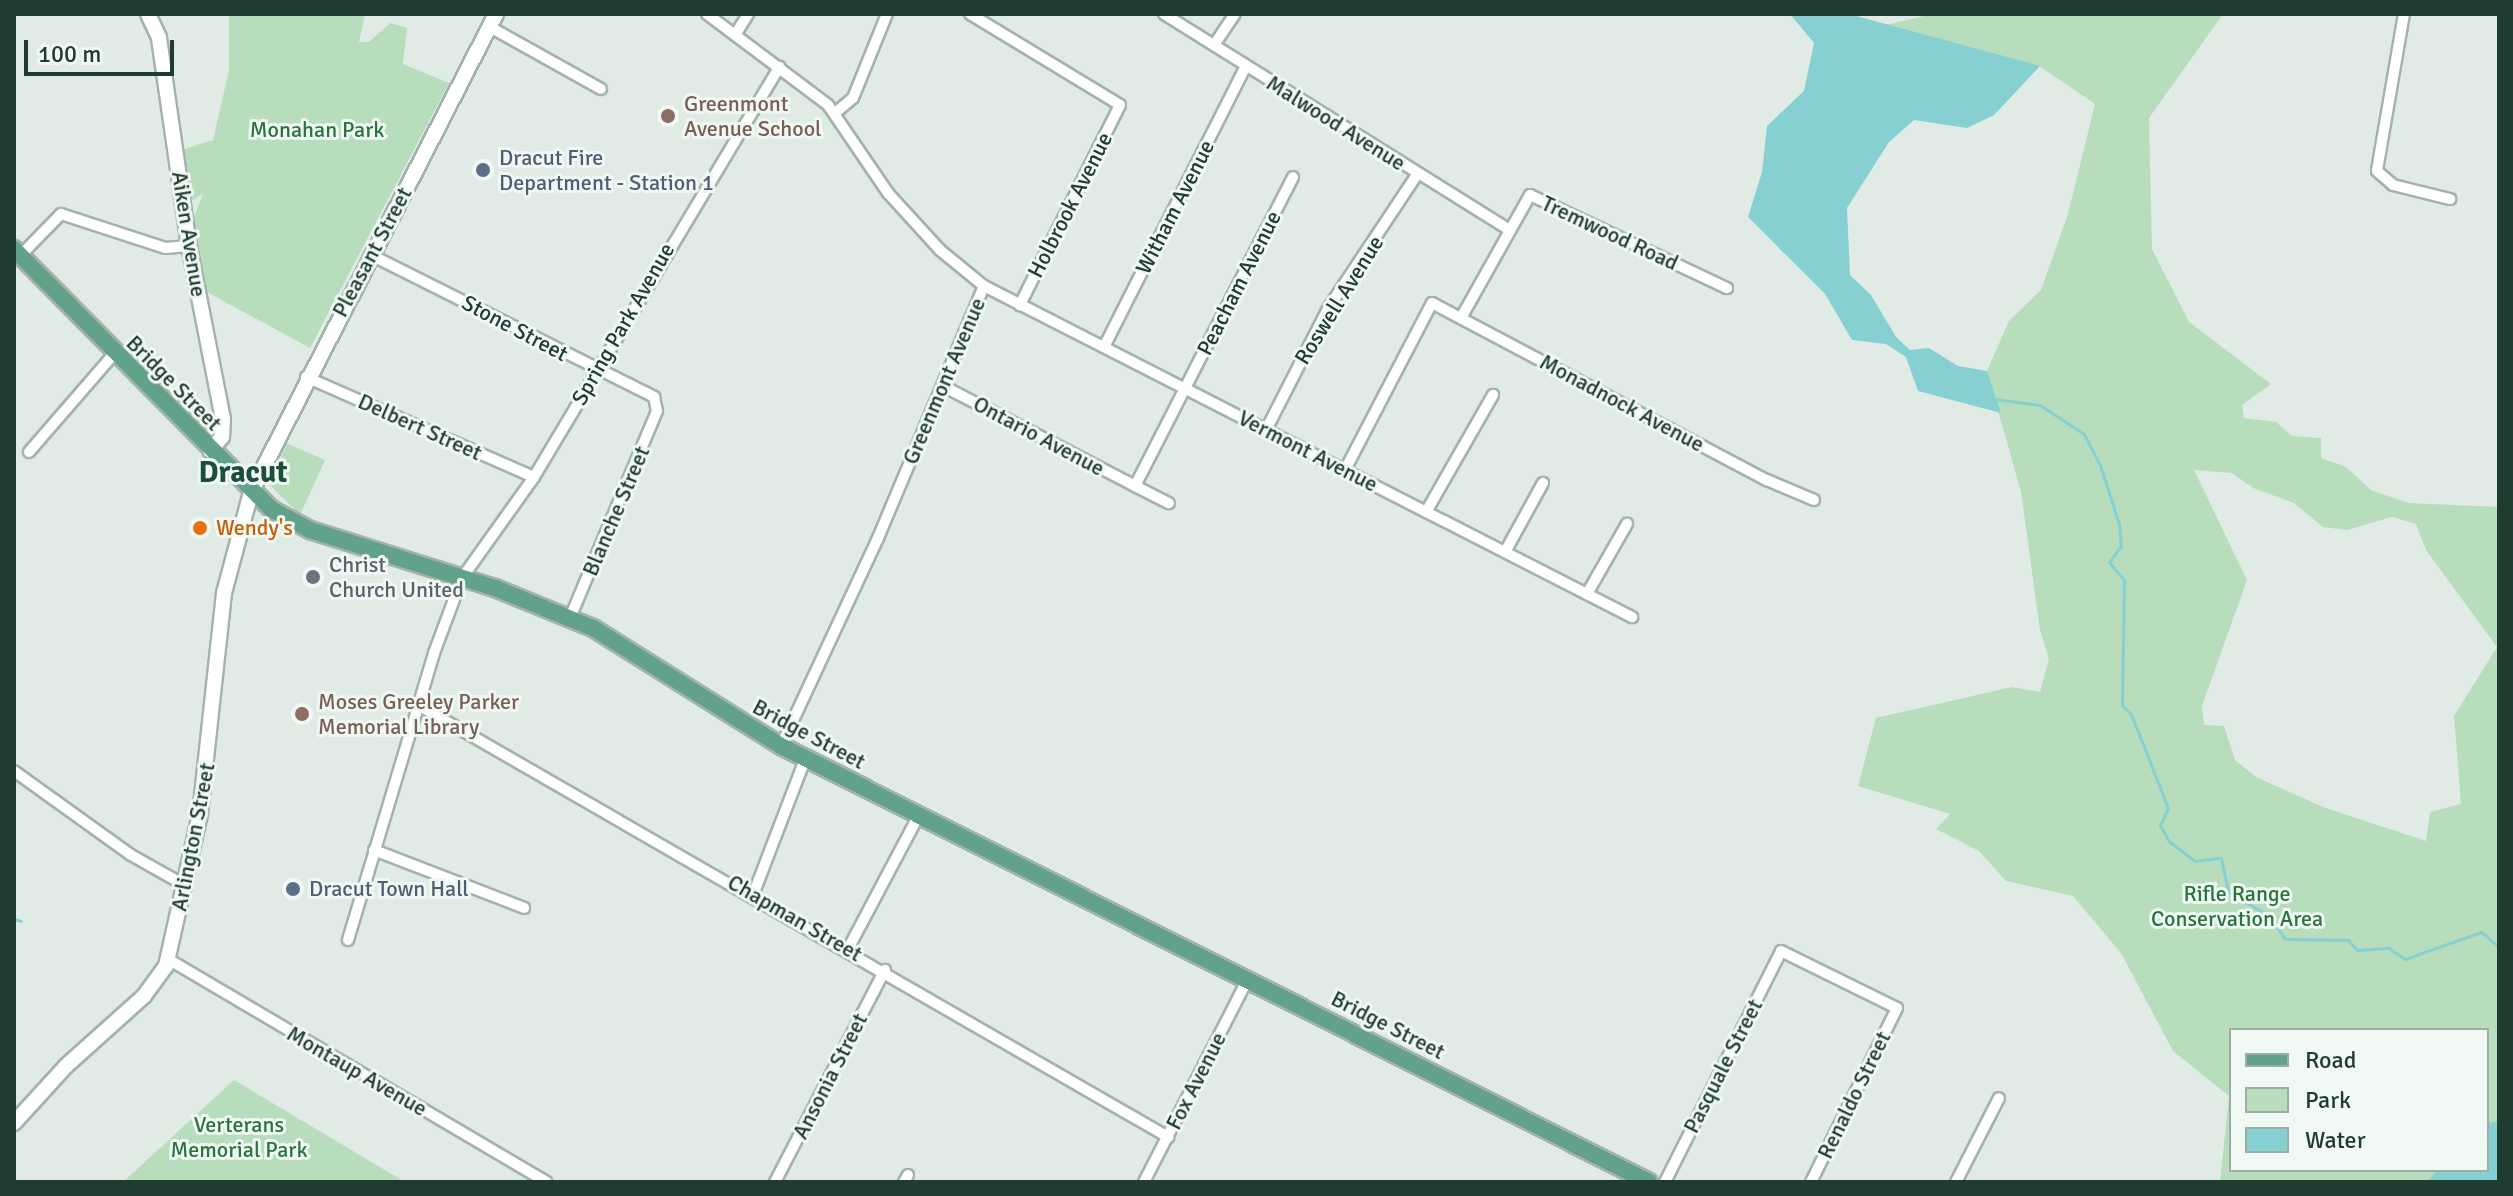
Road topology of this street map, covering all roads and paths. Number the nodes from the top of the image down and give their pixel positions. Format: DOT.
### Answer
graph roads {
  1 [pos="148,14"];
  2 [pos="707,14"];
  3 [pos="748,14"];
  4 [pos="887,14"];
  5 [pos="970,14"];
  6 [pos="1164,14"];
  7 [pos="1235,14"];
  8 [pos="2404,14"];
  9 [pos="493,21"];
  10 [pos="735,35"];
  11 [pos="1214,45"];
  12 [pos="1246,66"];
  13 [pos="779,67"];
  14 [pos="601,89"];
  15 [pos="835,113"];
  16 [pos="1418,173"];
  17 [pos="1293,177"];
  18 [pos="2450,199"];
  19 [pos="1510,230"];
  20 [pos="189,246"];
  21 [pos="17,252"];
  22 [pos="371,255"];
  23 [pos="984,286"];
  24 [pos="1727,288"];
  25 [pos="1020,305"];
  26 [pos="1461,318"];
  27 [pos="1104,347"];
  28 [pos="114,354"];
  29 [pos="598,370"];
  30 [pos="306,377"];
  31 [pos="943,386"];
  32 [pos="1185,389"];
  33 [pos="1493,395"];
  34 [pos="655,403"];
  35 [pos="1266,430"];
  36 [pos="210,451"];
  37 [pos="29,452"];
  38 [pos="1345,470"];
  39 [pos="534,477"];
  40 [pos="1543,483"];
  41 [pos="1135,486"];
  42 [pos="251,492"];
  43 [pos="1814,500"];
  44 [pos="1169,503"];
  45 [pos="1426,512"];
  46 [pos="1627,524"];
  47 [pos="1505,552"];
  48 [pos="462,578"];
  49 [pos="1587,594"];
  50 [pos="1632,617"];
  51 [pos="570,618"];
  52 [pos="418,705"];
  53 [pos="781,746"];
  54 [pos="806,757"];
  55 [pos="14,771"];
  56 [pos="919,815"];
  57 [pos="374,850"];
  58 [pos="186,886"];
  59 [pos="753,895"];
  60 [pos="524,908"];
  61 [pos="348,940"];
  62 [pos="848,949"];
  63 [pos="168,959"];
  64 [pos="885,970"];
  65 [pos="1248,979"];
  66 [pos="1897,1008"];
  67 [pos="1999,1098"];
  68 [pos="14,1123"];
  69 [pos="1168,1137"];
  70 [pos="546,1182"];
  71 [pos="775,1182"];
  72 [pos="1144,1182"];
  73 [pos="1649,1182"];
  74 [pos="1665,1182"];
  75 [pos="1811,1182"];
  76 [pos="1956,1182"];
  1 -- 20 [label="main road, Aiken Avenue"];
  2 -- 10 [label="street, Greenmont Avenue"];
  3 -- 10 [label="street"];
  4 -- 15 [label="street"];
  5 -- 25 [label="street, Holbrook Avenue"];
  6 -- 11 [label="street, Malwood Avenue"];
  7 -- 11 [label="street"];
  8 -- 18 [label="street"];
  9 -- 14 [label="street"];
  9 -- 22 [label="main road, Pleasant Street"];
  10 -- 13 [label="street, Greenmont Avenue"];
  11 -- 12 [label="street, Malwood Avenue"];
  12 -- 16 [label="street, Malwood Avenue"];
  12 -- 27 [label="street, Witham Avenue"];
  13 -- 15 [label="street, Greenmont Avenue"];
  13 -- 29 [label="street, Spring Park Avenue"];
  15 -- 23 [label="street, Greenmont Avenue"];
  16 -- 19 [label="street, Malwood Avenue"];
  16 -- 35 [label="street, Roswell Avenue"];
  17 -- 32 [label="street, Peacham Avenue"];
  19 -- 24 [label="street, Tremwood Road"];
  19 -- 26 [label="street"];
  20 -- 21 [label="street"];
  20 -- 36 [label="main road, Aiken Avenue"];
  21 -- 28 [label="main road, Bridge Street"];
  22 -- 29 [label="street, Stone Street"];
  22 -- 30 [label="main road, Pleasant Street"];
  23 -- 25 [label="street, Vermont Avenue"];
  23 -- 31 [label="street, Greenmont Avenue"];
  25 -- 27 [label="street, Vermont Avenue"];
  26 -- 38 [label="street, Monadnock Avenue"];
  26 -- 43 [label="street, Monadnock Avenue"];
  27 -- 32 [label="street, Vermont Avenue"];
  28 -- 36 [label="main road, Bridge Street"];
  28 -- 37 [label="street"];
  29 -- 34 [label="street, Stone Street"];
  29 -- 39 [label="street, Spring Park Avenue"];
  30 -- 39 [label="street, Delbert Street"];
  30 -- 42 [label="main road, Pleasant Street"];
  31 -- 41 [label="street, Ontario Avenue"];
  31 -- 53 [label="street, Greenmont Avenue"];
  32 -- 35 [label="street, Vermont Avenue"];
  32 -- 41 [label="street"];
  33 -- 45 [label="street"];
  34 -- 51 [label="street, Blanche Street"];
  35 -- 38 [label="street, Vermont Avenue"];
  36 -- 42 [label="main road, Bridge Street"];
  38 -- 45 [label="street, Vermont Avenue"];
  39 -- 48 [label="street, Spring Park Avenue"];
  40 -- 47 [label="street"];
  41 -- 44 [label="street, Ontario Avenue"];
  42 -- 48 [label="main road, Bridge Street"];
  42 -- 58 [label="main road, Arlington Street"];
  45 -- 47 [label="street, Vermont Avenue"];
  46 -- 49 [label="street"];
  47 -- 49 [label="street, Vermont Avenue"];
  48 -- 51 [label="main road, Bridge Street"];
  48 -- 52 [label="street, Spring Park Avenue"];
  49 -- 50 [label="street, Vermont Avenue"];
  51 -- 53 [label="main road, Bridge Street"];
  52 -- 57 [label="street, Spring Park Avenue"];
  52 -- 59 [label="street, Chapman Street"];
  53 -- 54 [label="main road, Bridge Street"];
  54 -- 56 [label="main road, Bridge Street"];
  54 -- 59 [label="street"];
  55 -- 58 [label="street"];
  56 -- 62 [label="street"];
  56 -- 65 [label="main road, Bridge Street"];
  57 -- 60 [label="street"];
  57 -- 61 [label="street, Spring Park Avenue"];
  58 -- 63 [label="main road, Arlington Street"];
  59 -- 62 [label="street, Chapman Street"];
  62 -- 64 [label="street, Chapman Street"];
  63 -- 68 [label="main road, Arlington Street"];
  63 -- 70 [label="street, Montaup Avenue"];
  64 -- 69 [label="street, Chapman Street"];
  64 -- 71 [label="street, Ansonia Street"];
  65 -- 69 [label="street, Fox Avenue"];
  65 -- 73 [label="main road, Bridge Street"];
  66 -- 74 [label="street, Pasquale Street"];
  66 -- 75 [label="street, Renaldo Street"];
  67 -- 76 [label="street"];
  69 -- 72 [label="street, Fox Avenue"];
}
